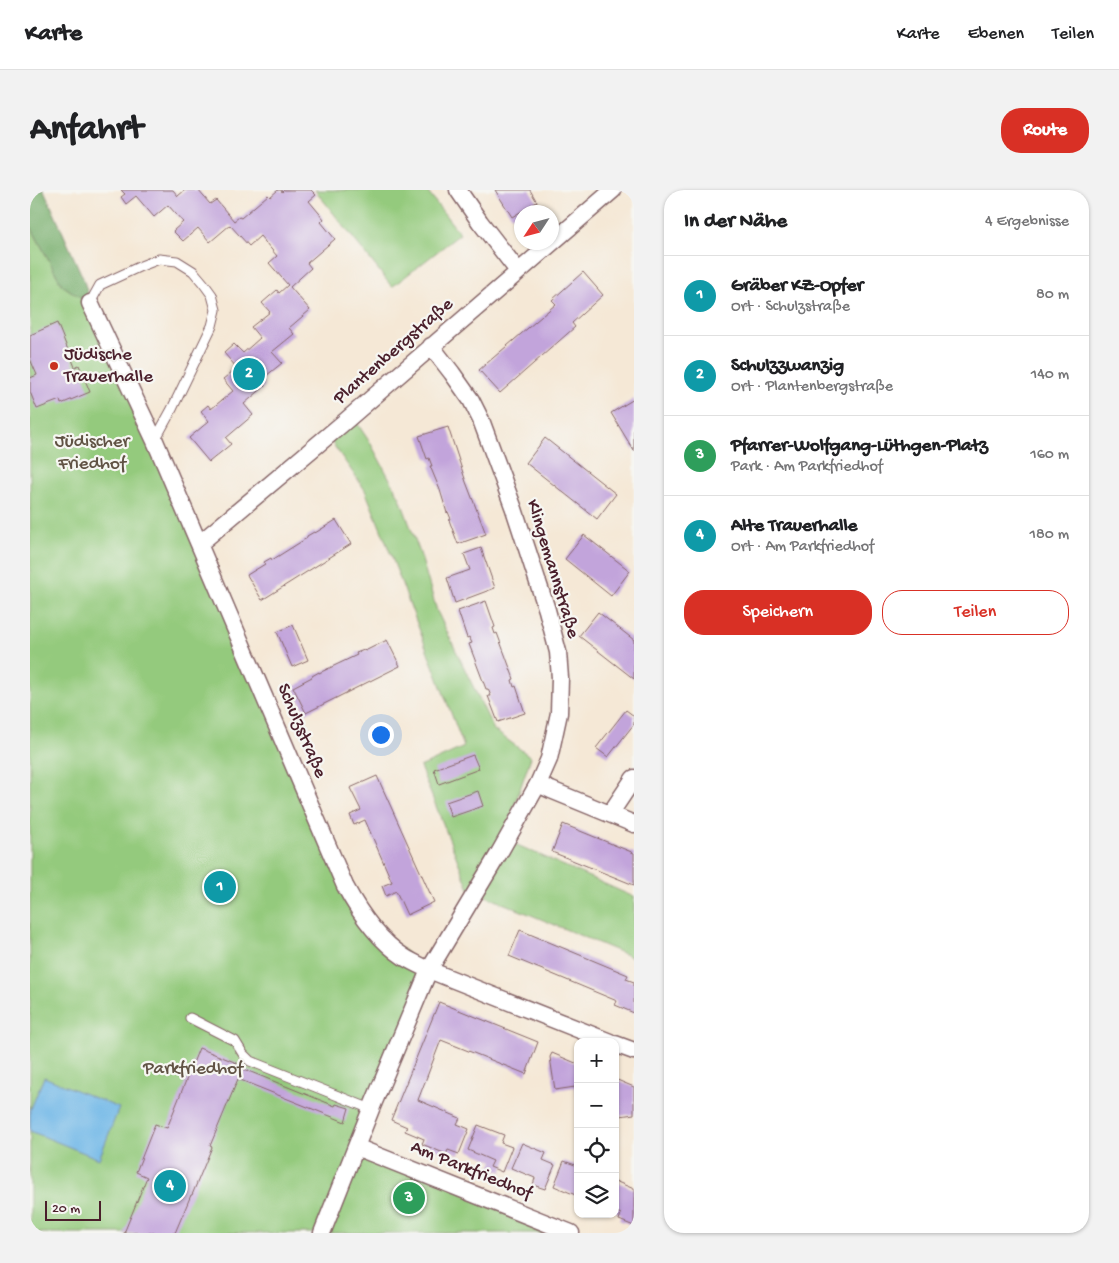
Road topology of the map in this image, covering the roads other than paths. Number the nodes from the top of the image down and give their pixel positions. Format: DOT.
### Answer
graph roads {
  1 [pos="458,190"];
  2 [pos="614,190"];
  3 [pos="518,271"];
  4 [pos="90,303"];
  5 [pos="431,346"];
  6 [pos="155,441"];
  7 [pos="199,544"];
  8 [pos="634,778"];
  9 [pos="538,784"];
  10 [pos="610,814"];
  11 [pos="634,824"];
  12 [pos="429,970"];
  13 [pos="190,1018"];
  14 [pos="600,1038"];
  15 [pos="619,1045"];
  16 [pos="634,1051"];
  17 [pos="371,1109"];
  18 [pos="356,1147"];
  19 [pos="322,1233"];
  20 [pos="571,1233"];
  1 -- 3 [label="street"];
  2 -- 3 [label="street, Plantenbergstraße"];
  3 -- 5 [label="street, Plantenbergstraße"];
  4 -- 6 [label="street, Schulzstraße"];
  4 -- 6 [label="lane"];
  5 -- 7 [label="street, Plantenbergstraße"];
  5 -- 9 [label="street, Klingemannstraße"];
  6 -- 7 [label="street, Schulzstraße"];
  7 -- 12 [label="street, Schulzstraße"];
  8 -- 10 [label="street"];
  9 -- 10 [label="street"];
  9 -- 12 [label="street, Klingemannstraße"];
  10 -- 11 [label="street"];
  12 -- 14 [label="street, Schulzstraße"];
  12 -- 17 [label="street"];
  13 -- 17 [label="lane"];
  15 -- 16 [label="street"];
  17 -- 18 [label="street"];
  18 -- 19 [label="street"];
  18 -- 20 [label="street, Am Parkfriedhof"];
}
